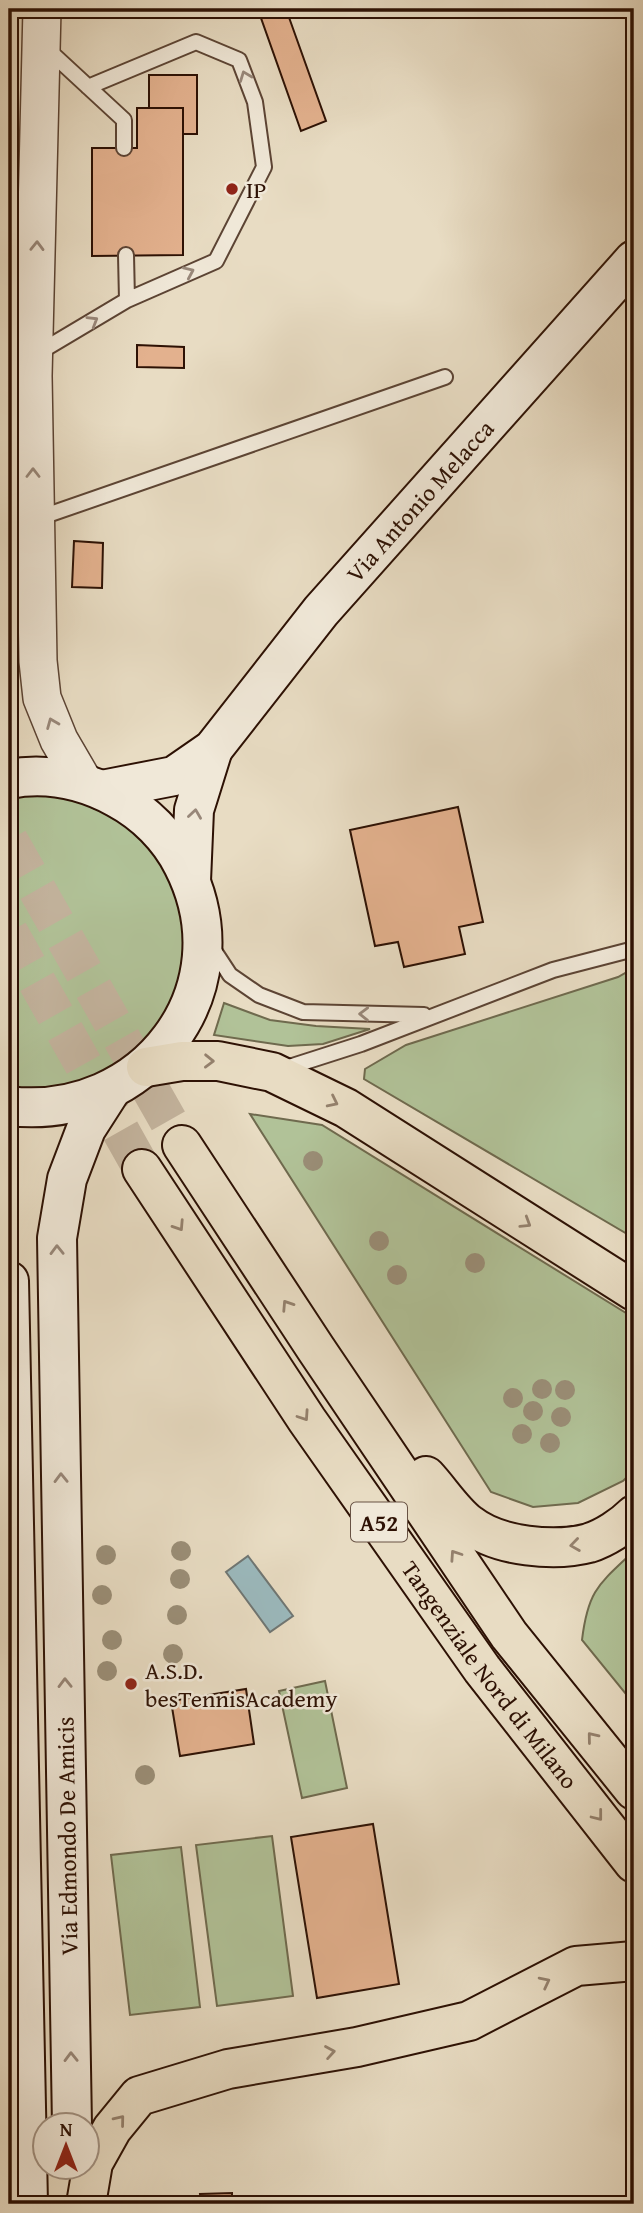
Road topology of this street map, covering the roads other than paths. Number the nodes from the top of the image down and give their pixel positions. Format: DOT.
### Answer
graph roads {
  1 [pos="42,26"];
  2 [pos="88,87"];
  3 [pos="124,148"];
  4 [pos="126,255"];
  5 [pos="634,260"];
  6 [pos="127,300"];
  7 [pos="34,356"];
  8 [pos="445,377"];
  9 [pos="34,520"];
  10 [pos="213,749"];
  11 [pos="9,779"];
  12 [pos="93,786"];
  13 [pos="191,881"];
  14 [pos="203,934"];
  15 [pos="634,949"];
  16 [pos="433,1015"];
  17 [pos="146,1067"];
  18 [pos="272,1072"];
  19 [pos="111,1090"];
  20 [pos="9,1106"];
  21 [pos="183,1146"];
  22 [pos="142,1168"];
  23 [pos="9,1281"];
  24 [pos="634,1291"];
  25 [pos="316,1349"];
  26 [pos="634,1515"];
  27 [pos="634,1790"];
  28 [pos="634,1863"];
  29 [pos="634,1961"];
  30 [pos="72,2112"];
  31 [pos="73,2182"];
  32 [pos="28,2204"];
  33 [pos="74,2204"];
  34 [pos="86,2204"];
  1 -- 2 [label="lane"];
  7 -- 1 [label="street, one-way"];
  2 -- 3 [label="lane"];
  6 -- 2 [label="lane, one-way"];
  4 -- 6 [label="lane"];
  5 -- 10 [label="main road, Via Antonio Melacca"];
  7 -- 6 [label="lane, one-way"];
  9 -- 7 [label="street, one-way"];
  8 -- 9 [label="lane"];
  12 -- 9 [label="street, one-way"];
  10 -- 12 [label="main road, Via Antonio Melacca"];
  13 -- 10 [label="main road, Via Antonio Melacca, one-way"];
  11 -- 12 [label="main road"];
  12 -- 13 [label="main road"];
  13 -- 14 [label="main road"];
  16 -- 14 [label="lane, one-way"];
  14 -- 17 [label="main road"];
  15 -- 16 [label="lane"];
  16 -- 18 [label="lane"];
  17 -- 18 [label="highway, one-way"];
  17 -- 19 [label="main road"];
  18 -- 24 [label="highway, one-way"];
  19 -- 20 [label="main road"];
  30 -- 19 [label="main road, Via Edmondo De Amicis, one-way"];
  25 -- 21 [label="highway, Tangenziale Nord di Milano / A52, one-way"];
  22 -- 28 [label="highway, Tangenziale Nord di Milano / A52, one-way"];
  23 -- 32 [label="main road, Via Edmondo De Amicis"];
  26 -- 25 [label="highway, one-way"];
  27 -- 25 [label="highway, Tangenziale Nord di Milano / A52, one-way"];
  34 -- 29 [label="highway, one-way"];
  31 -- 33 [label="main road"];
}
